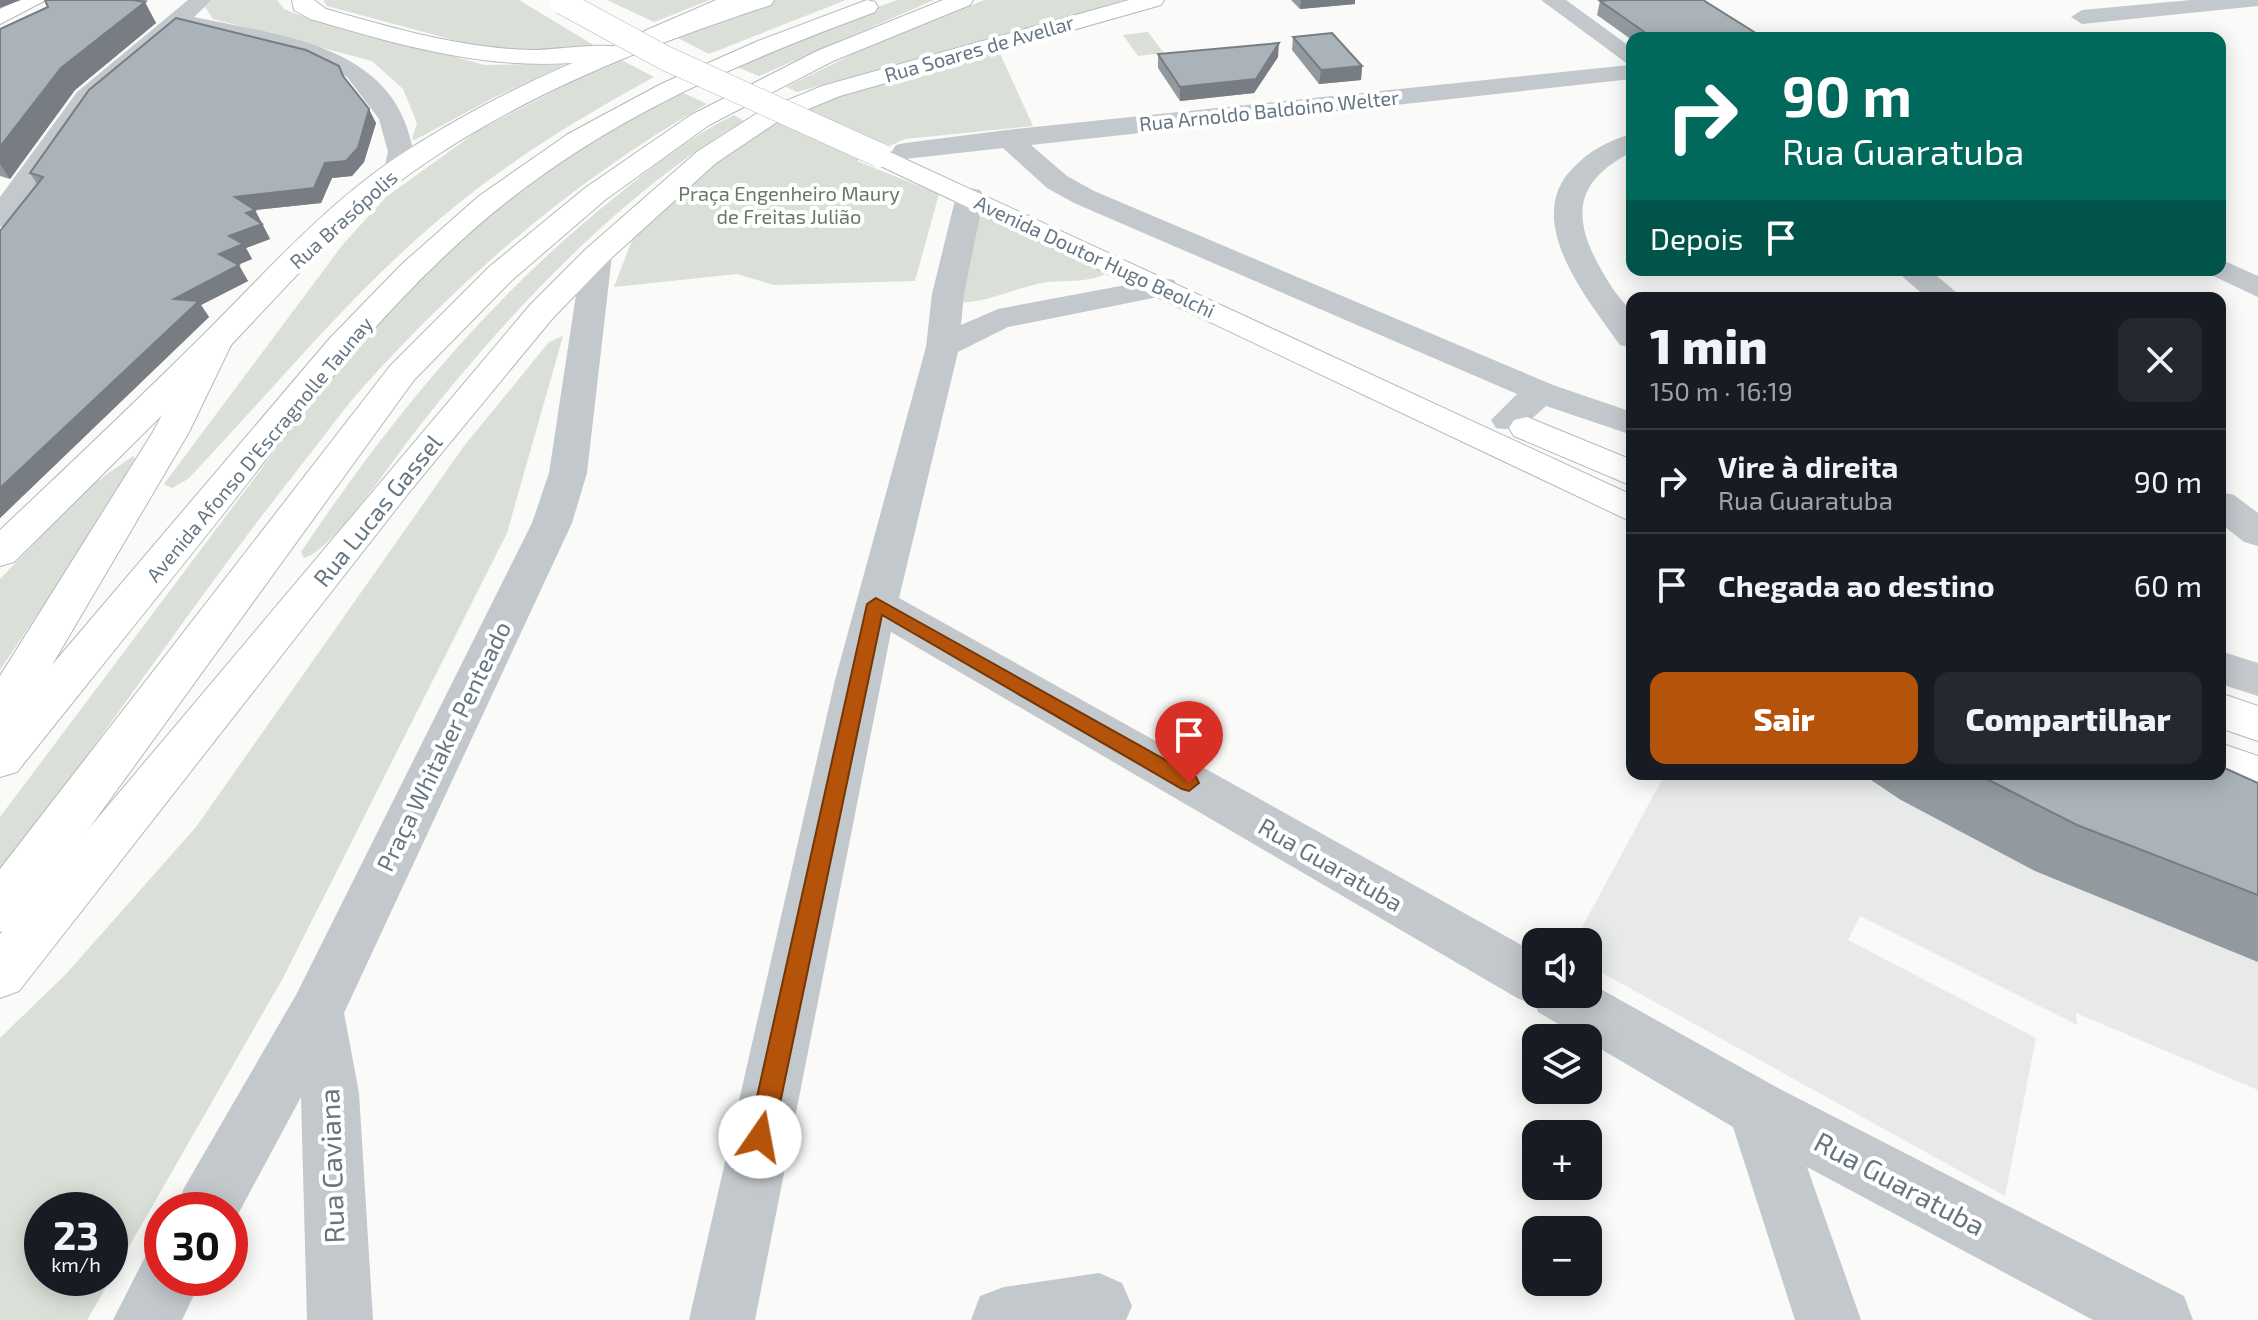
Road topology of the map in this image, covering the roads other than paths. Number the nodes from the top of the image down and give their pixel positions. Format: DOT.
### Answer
graph roads {
  1 [pos="35,0"];
  2 [pos="201,0"];
  3 [pos="303,0"];
  4 [pos="734,0"];
  5 [pos="763,0"];
  6 [pos="889,0"];
  7 [pos="962,0"];
  8 [pos="1153,0"];
  9 [pos="2258,0"];
  10 [pos="568,1"];
  11 [pos="1557,4"];
  12 [pos="1593,5"];
  13 [pos="2062,6"];
  14 [pos="57,12"];
  15 [pos="0,17"];
  16 [pos="2082,17"];
  17 [pos="177,20"];
  18 [pos="2108,32"];
  19 [pos="648,38"];
  20 [pos="0,40"];
  21 [pos="614,51"];
  22 [pos="1626,55"];
  23 [pos="1626,73"];
  24 [pos="805,100"];
  25 [pos="1007,138"];
  26 [pos="1626,145"];
  27 [pos="893,150"];
  28 [pos="398,169"];
  29 [pos="970,196"];
  30 [pos="0,218"];
  31 [pos="597,255"];
  32 [pos="2226,271"];
  33 [pos="1918,276"];
  34 [pos="1163,287"];
  35 [pos="2258,288"];
  36 [pos="1939,292"];
  37 [pos="1626,330"];
  38 [pos="1327,336"];
  39 [pos="215,343"];
  40 [pos="943,347"];
  41 [pos="1541,392"];
  42 [pos="1509,420"];
  43 [pos="1626,422"];
  44 [pos="1626,471"];
  45 [pos="1626,507"];
  46 [pos="2226,509"];
  47 [pos="2258,533"];
  48 [pos="0,553"];
  49 [pos="876,604"];
  50 [pos="2226,669"];
  51 [pos="2258,680"];
  52 [pos="2226,712"];
  53 [pos="0,714"];
  54 [pos="2258,724"];
  55 [pos="0,759"];
  56 [pos="0,909"];
  57 [pos="1522,973"];
  58 [pos="0,974"];
  59 [pos="1582,1008"];
  60 [pos="316,1013"];
  61 [pos="1757,1108"];
  62 [pos="216,1192"];
  63 [pos="159,1296"];
  64 [pos="1099,1306"];
  65 [pos="146,1320"];
  66 [pos="340,1320"];
  67 [pos="722,1320"];
  68 [pos="1004,1320"];
  69 [pos="1828,1320"];
  70 [pos="2160,1320"];
  1 -- 15 [label="main road"];
  2 -- 17 [label="street"];
  3 -- 21 [label="main road"];
  4 -- 19 [label="main road"];
  5 -- 19 [label="main road, Rua Brasópolis"];
  6 -- 55 [label="main road, Avenida Afonso D'Escragnolle Taunay"];
  7 -- 56 [label="main road"];
  8 -- 24 [label="main road, Rua Soares de Avellar"];
  9 -- 16 [label="street"];
  10 -- 27 [label="main road, Avenida Doutor Hugo Beolchi, bridge"];
  11 -- 12 [label="street"];
  11 -- 22 [label="street"];
  13 -- 16 [label="street"];
  14 -- 20 [label="main road"];
  16 -- 18 [label="street"];
  17 -- 28 [label="street"];
  17 -- 30 [label="street"];
  19 -- 21 [label="main road, Rua Brasópolis"];
  21 -- 28 [label="main road, Rua Brasópolis"];
  23 -- 25 [label="street, Rua Arnoldo Baldoino Welter"];
  24 -- 31 [label="main road, Rua Lucas Gassel"];
  25 -- 27 [label="street, Rua Arnoldo Baldoino Welter"];
  25 -- 41 [label="street"];
  26 -- 37 [label="street"];
  27 -- 29 [label="main road, Avenida Doutor Hugo Beolchi"];
  27 -- 38 [label="main road, Avenida Doutor Hugo Beolchi"];
  28 -- 39 [label="main road, Rua Brasópolis"];
  29 -- 34 [label="main road, Avenida Doutor Hugo Beolchi"];
  29 -- 40 [label="street"];
  31 -- 58 [label="main road, Rua Lucas Gassel"];
  31 -- 60 [label="street, Praça Whitaker Penteado"];
  32 -- 35 [label="street"];
  33 -- 36 [label="street"];
  34 -- 38 [label="main road"];
  34 -- 40 [label="street"];
  34 -- 45 [label="main road, Avenida Doutor Hugo Beolchi"];
  38 -- 42 [label="main road, Avenida Doutor Hugo Beolchi"];
  39 -- 48 [label="main road, Rua Brasópolis"];
  39 -- 53 [label="main road"];
  40 -- 49 [label="street"];
  41 -- 42 [label="street"];
  41 -- 43 [label="street"];
  42 -- 44 [label="main road, Avenida Doutor Hugo Beolchi"];
  46 -- 47 [label="street"];
  49 -- 57 [label="street, Rua Guaratuba"];
  49 -- 67 [label="street"];
  50 -- 51 [label="street"];
  52 -- 54 [label="main road"];
  59 -- 61 [label="street, Rua Guaratuba"];
  60 -- 62 [label="street, Praça Whitaker Penteado"];
  60 -- 66 [label="street, Rua Caviana"];
  61 -- 69 [label="street"];
  61 -- 70 [label="street, Rua Guaratuba"];
  63 -- 65 [label="street"];
  64 -- 68 [label="street"];
}
